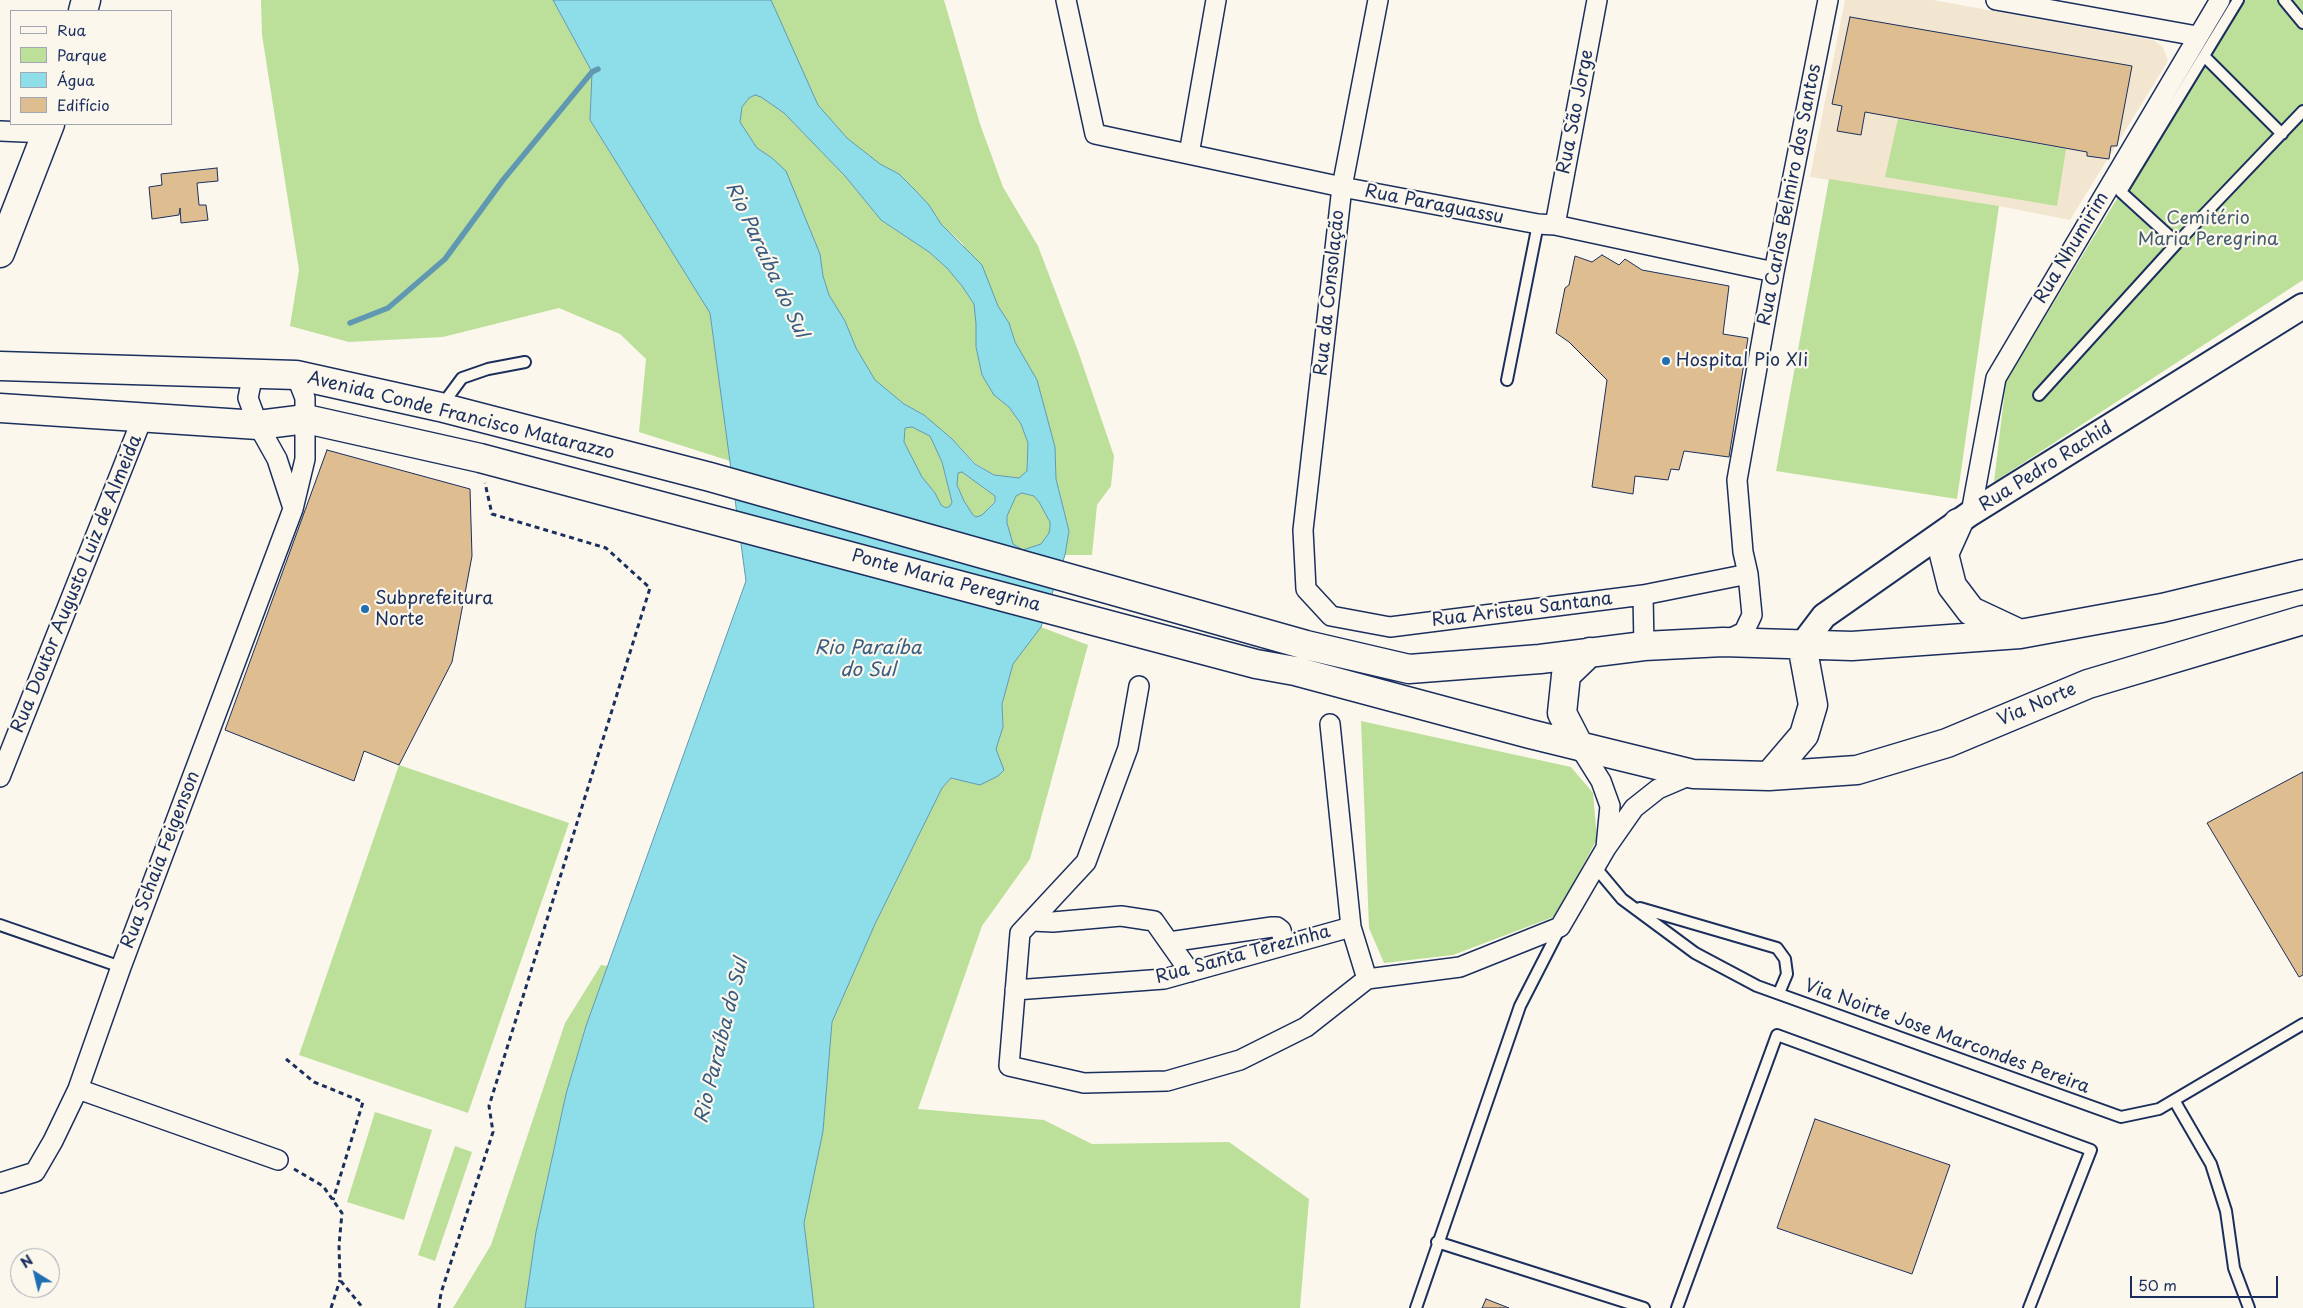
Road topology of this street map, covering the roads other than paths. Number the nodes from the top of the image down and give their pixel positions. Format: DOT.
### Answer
graph roads {
  1 [pos="1066,0"];
  2 [pos="1216,0"];
  3 [pos="1378,0"];
  4 [pos="1597,0"];
  5 [pos="1828,0"];
  6 [pos="1996,0"];
  7 [pos="2220,0"];
  8 [pos="2238,0"];
  9 [pos="2284,0"];
  10 [pos="2017,2"];
  11 [pos="2303,23"];
  12 [pos="2197,36"];
  13 [pos="2204,56"];
  14 [pos="2303,111"];
  15 [pos="49,128"];
  16 [pos="0,131"];
  17 [pos="2282,134"];
  18 [pos="1189,154"];
  19 [pos="1342,187"];
  20 [pos="1546,225"];
  21 [pos="2177,243"];
  22 [pos="0,253"];
  23 [pos="1774,272"];
  24 [pos="2303,306"];
  25 [pos="525,362"];
  26 [pos="0,366"];
  27 [pos="252,374"];
  28 [pos="296,375"];
  29 [pos="1507,380"];
  30 [pos="2039,395"];
  31 [pos="440,407"];
  32 [pos="0,408"];
  33 [pos="142,419"];
  34 [pos="306,419"];
  35 [pos="258,425"];
  36 [pos="710,477"];
  37 [pos="635,500"];
  38 [pos="293,509"];
  39 [pos="1964,518"];
  40 [pos="1748,574"];
  41 [pos="2303,574"];
  42 [pos="1306,589"];
  43 [pos="1644,594"];
  44 [pos="2303,620"];
  45 [pos="2020,634"];
  46 [pos="1723,642"];
  47 [pos="1802,645"];
  48 [pos="1644,646"];
  49 [pos="1590,652"];
  50 [pos="1139,686"];
  51 [pos="1330,724"];
  52 [pos="1579,746"];
  53 [pos="1693,774"];
  54 [pos="1770,776"];
  55 [pos="0,777"];
  56 [pos="1606,848"];
  57 [pos="1596,868"];
  58 [pos="1632,906"];
  59 [pos="1032,921"];
  60 [pos="0,925"];
  61 [pos="1351,927"];
  62 [pos="1560,927"];
  63 [pos="1169,942"];
  64 [pos="1284,945"];
  65 [pos="121,967"];
  66 [pos="1190,972"];
  67 [pos="1367,979"];
  68 [pos="1016,990"];
  69 [pos="1779,993"];
  70 [pos="2303,1024"];
  71 [pos="78,1088"];
  72 [pos="2174,1100"];
  73 [pos="278,1160"];
  74 [pos="0,1183"];
  75 [pos="1438,1242"];
  76 [pos="1416,1308"];
  77 [pos="1644,1308"];
  78 [pos="1677,1308"];
  79 [pos="2029,1308"];
  80 [pos="2249,1308"];
  1 -- 18 [label="street, Rua Paraguassu"];
  2 -- 18 [label="street"];
  3 -- 19 [label="street, Rua da Consolação"];
  4 -- 20 [label="street, Rua São Jorge"];
  5 -- 23 [label="street, Rua Carlos Belmiro dos Santos"];
  6 -- 10 [label="street"];
  7 -- 12 [label="street, Rua Nhumirim"];
  8 -- 13 [label="lane"];
  9 -- 11 [label="lane"];
  10 -- 12 [label="street"];
  12 -- 39 [label="street, Rua Nhumirim"];
  13 -- 17 [label="lane"];
  13 -- 21 [label="lane"];
  14 -- 17 [label="lane"];
  15 -- 16 [label="street"];
  15 -- 22 [label="main road"];
  17 -- 21 [label="lane"];
  18 -- 19 [label="street, Rua Paraguassu"];
  19 -- 20 [label="street, Rua Paraguassu"];
  19 -- 42 [label="street, Rua da Consolação"];
  20 -- 23 [label="street, Rua Paraguassu"];
  20 -- 29 [label="lane"];
  21 -- 30 [label="lane"];
  23 -- 40 [label="street, Rua Carlos Belmiro dos Santos"];
  24 -- 39 [label="street, Rua Pedro Rachid"];
  25 -- 31 [label="lane"];
  26 -- 27 [label="main road, Avenida Conde Francisco Matarazzo"];
  27 -- 28 [label="main road, Avenida Conde Francisco Matarazzo"];
  27 -- 35 [label="street"];
  28 -- 31 [label="main road, Avenida Conde Francisco Matarazzo"];
  28 -- 34 [label="street, Rua Schaia Feigenson"];
  31 -- 36 [label="main road, Avenida Conde Francisco Matarazzo"];
  32 -- 33 [label="main road, Avenida Conde Francisco Matarazzo"];
  33 -- 35 [label="main road, Avenida Conde Francisco Matarazzo"];
  33 -- 55 [label="street, Rua Doutor Augusto Luiz de Almeida"];
  34 -- 35 [label="main road, Avenida Conde Francisco Matarazzo"];
  34 -- 37 [label="main road, Avenida Conde Francisco Matarazzo"];
  34 -- 38 [label="street, Rua Schaia Feigenson"];
  35 -- 38 [label="street"];
  36 -- 49 [label="main road, Ponte Maria Peregrina"];
  37 -- 52 [label="main road, Ponte Maria Peregrina"];
  38 -- 65 [label="street, Rua Schaia Feigenson"];
  39 -- 45 [label="main road"];
  39 -- 47 [label="street, Rua Pedro Rachid"];
  40 -- 43 [label="street, Rua Aristeu Santana"];
  40 -- 46 [label="street, Rua Carlos Belmiro dos Santos"];
  41 -- 45 [label="main road"];
  42 -- 43 [label="street, Rua Aristeu Santana"];
  43 -- 48 [label="street"];
  44 -- 54 [label="main road, Via Norte"];
  45 -- 47 [label="main road"];
  46 -- 47 [label="main road, Ponte Maria Peregrina"];
  46 -- 48 [label="main road, Ponte Maria Peregrina"];
  47 -- 54 [label="main road"];
  48 -- 49 [label="main road, Ponte Maria Peregrina"];
  49 -- 52 [label="main road"];
  50 -- 59 [label="street"];
  51 -- 61 [label="street"];
  52 -- 53 [label="main road, Via Norte"];
  52 -- 56 [label="street"];
  53 -- 54 [label="main road, Via Norte"];
  53 -- 56 [label="street"];
  56 -- 57 [label="street"];
  57 -- 58 [label="lane, Via Noirte Jose Marcondes Pereira"];
  57 -- 62 [label="street"];
  58 -- 69 [label="lane, Via Noirte Jose Marcondes Pereira"];
  58 -- 69 [label="lane"];
  59 -- 63 [label="street"];
  59 -- 68 [label="street"];
  60 -- 65 [label="lane"];
  61 -- 64 [label="street, Rua Santa Terezinha"];
  61 -- 67 [label="street"];
  62 -- 67 [label="street"];
  62 -- 75 [label="lane"];
  63 -- 64 [label="street"];
  63 -- 66 [label="street"];
  64 -- 66 [label="street, Rua Santa Terezinha"];
  65 -- 71 [label="street, Rua Schaia Feigenson"];
  66 -- 68 [label="street, Rua Santa Terezinha"];
  67 -- 68 [label="street"];
  69 -- 72 [label="lane, Via Noirte Jose Marcondes Pereira"];
  70 -- 72 [label="lane, Via Noirte Jose Marcondes Pereira"];
  71 -- 73 [label="street"];
  71 -- 74 [label="street, Rua Schaia Feigenson"];
  72 -- 80 [label="lane"];
  75 -- 76 [label="lane"];
  75 -- 77 [label="lane"];
  78 -- 79 [label="lane"];
}
